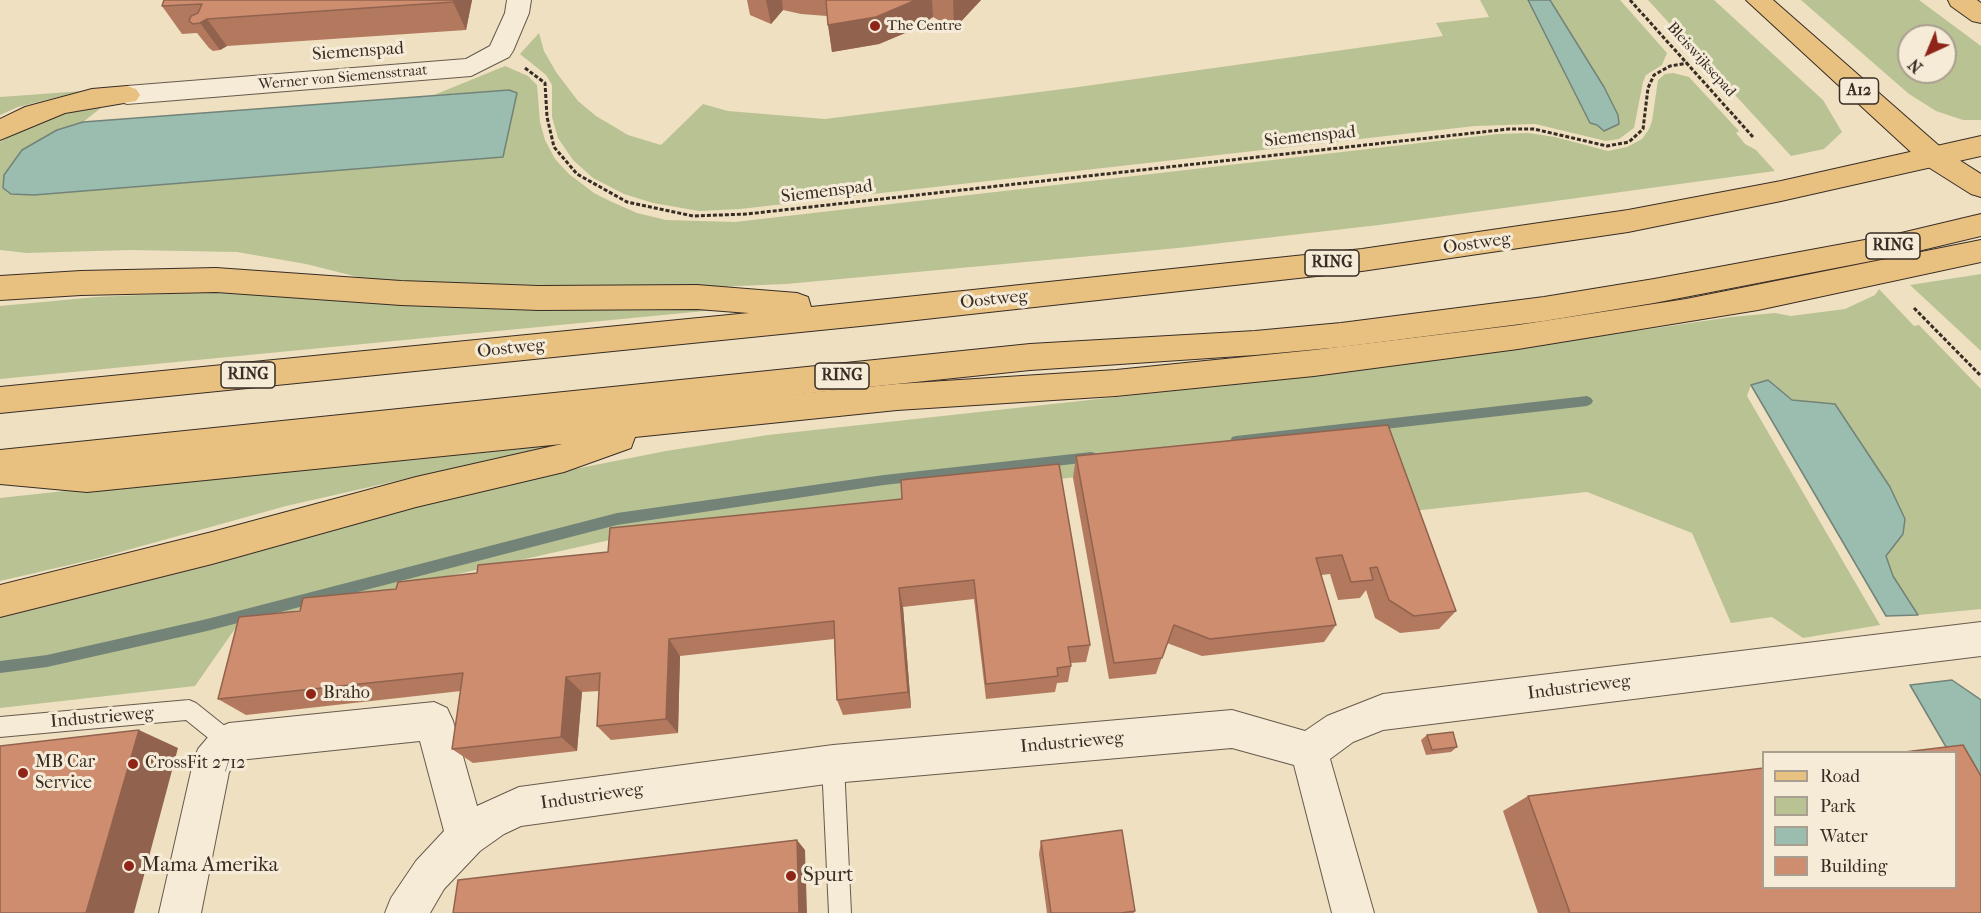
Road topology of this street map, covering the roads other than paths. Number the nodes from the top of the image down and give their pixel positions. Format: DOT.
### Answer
graph roads {
  1 [pos="519,0"];
  2 [pos="1758,0"];
  3 [pos="1960,0"];
  4 [pos="1981,15"];
  5 [pos="127,95"];
  6 [pos="0,130"];
  7 [pos="1981,146"];
  8 [pos="1935,158"];
  9 [pos="1981,187"];
  10 [pos="1981,225"];
  11 [pos="1981,251"];
  12 [pos="0,264"];
  13 [pos="81,283"];
  14 [pos="0,288"];
  15 [pos="880,312"];
  16 [pos="0,400"];
  17 [pos="664,422"];
  18 [pos="0,464"];
  19 [pos="0,470"];
  20 [pos="0,601"];
  21 [pos="1981,639"];
  22 [pos="0,727"];
  23 [pos="229,742"];
  24 [pos="1309,751"];
  25 [pos="833,764"];
  26 [pos="466,837"];
  27 [pos="180,913"];
  28 [pos="406,913"];
  29 [pos="840,913"];
  30 [pos="1353,913"];
  1 -- 5 [label="street, Werner von Siemensstraat"];
  2 -- 8 [label="main road, A12"];
  3 -- 4 [label="main road"];
  5 -- 6 [label="main road"];
  7 -- 8 [label="main road, Oostweg"];
  8 -- 9 [label="main road, A12"];
  8 -- 15 [label="main road, Oostweg / RING"];
  10 -- 18 [label="main road, RING"];
  11 -- 17 [label="main road"];
  12 -- 13 [label="main road"];
  13 -- 14 [label="main road"];
  13 -- 15 [label="main road"];
  15 -- 16 [label="main road, Oostweg / RING"];
  17 -- 19 [label="main road"];
  17 -- 20 [label="main road"];
  21 -- 24 [label="street, Industrieweg"];
  22 -- 23 [label="lane, Industrieweg"];
  23 -- 26 [label="street"];
  23 -- 27 [label="street"];
  24 -- 25 [label="street, Industrieweg"];
  24 -- 30 [label="street"];
  25 -- 26 [label="street, Industrieweg"];
  25 -- 29 [label="lane"];
  26 -- 28 [label="street, Industrieweg"];
}
